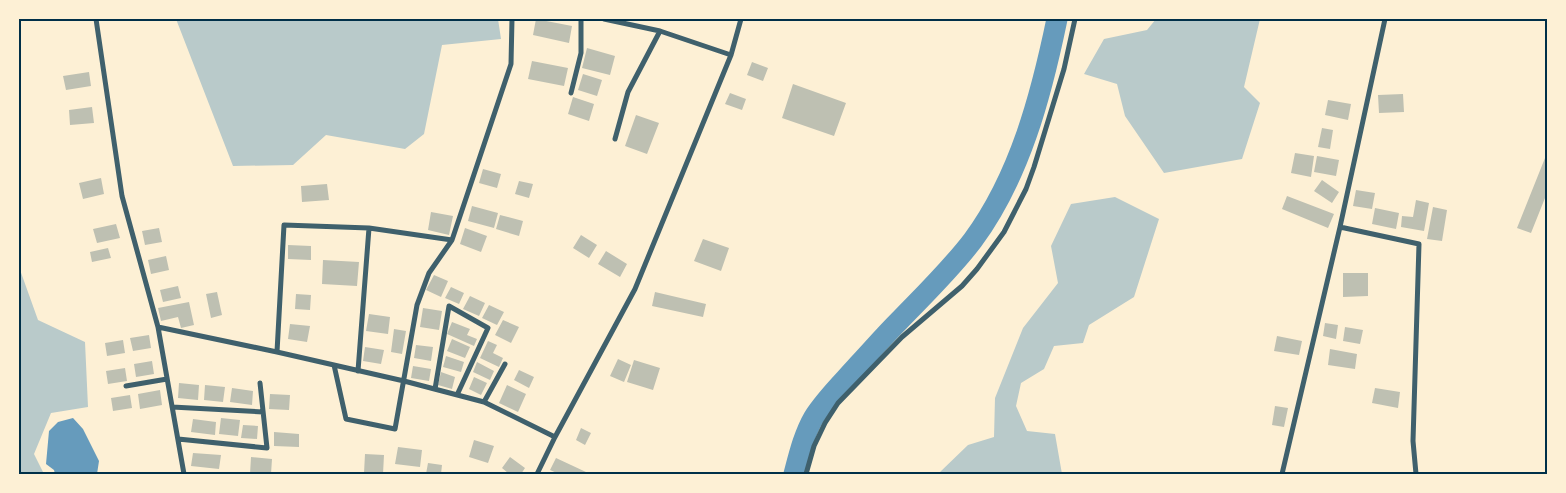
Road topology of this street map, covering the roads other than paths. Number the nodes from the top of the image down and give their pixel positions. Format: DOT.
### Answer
graph roads {
  1 [pos="96,19"];
  2 [pos="512,19"];
  3 [pos="581,19"];
  4 [pos="604,19"];
  5 [pos="741,19"];
  6 [pos="1075,19"];
  7 [pos="1385,19"];
  8 [pos="660,31"];
  9 [pos="731,55"];
  10 [pos="571,93"];
  11 [pos="615,139"];
  12 [pos="1340,227"];
  13 [pos="370,228"];
  14 [pos="452,240"];
  15 [pos="158,327"];
  16 [pos="277,352"];
  17 [pos="505,364"];
  18 [pos="334,365"];
  19 [pos="358,371"];
  20 [pos="167,379"];
  21 [pos="404,381"];
  22 [pos="260,383"];
  23 [pos="126,386"];
  24 [pos="435,389"];
  25 [pos="457,395"];
  26 [pos="484,402"];
  27 [pos="172,407"];
  28 [pos="263,412"];
  29 [pos="555,437"];
  30 [pos="178,438"];
  31 [pos="184,474"];
  32 [pos="537,474"];
  33 [pos="806,474"];
  34 [pos="1282,474"];
  35 [pos="1416,474"];
  1 -- 15 [label="street"];
  2 -- 14 [label="street"];
  3 -- 10 [label="street"];
  4 -- 8 [label="street"];
  5 -- 9 [label="street"];
  6 -- 33 [label="street"];
  7 -- 12 [label="street"];
  8 -- 9 [label="street"];
  8 -- 11 [label="street"];
  9 -- 29 [label="street"];
  12 -- 34 [label="street"];
  12 -- 35 [label="street"];
  13 -- 14 [label="street"];
  13 -- 16 [label="street"];
  13 -- 19 [label="street"];
  14 -- 21 [label="street"];
  15 -- 16 [label="street"];
  15 -- 20 [label="street"];
  16 -- 18 [label="street"];
  17 -- 26 [label="street"];
  18 -- 19 [label="street"];
  18 -- 21 [label="street"];
  19 -- 21 [label="street"];
  20 -- 23 [label="street"];
  20 -- 27 [label="street"];
  21 -- 24 [label="street"];
  22 -- 28 [label="street"];
  24 -- 25 [label="street"];
  24 -- 25 [label="street"];
  25 -- 26 [label="street"];
  26 -- 29 [label="street"];
  27 -- 28 [label="street"];
  27 -- 30 [label="street"];
  28 -- 30 [label="street"];
  29 -- 32 [label="street"];
  30 -- 31 [label="street"];
}
